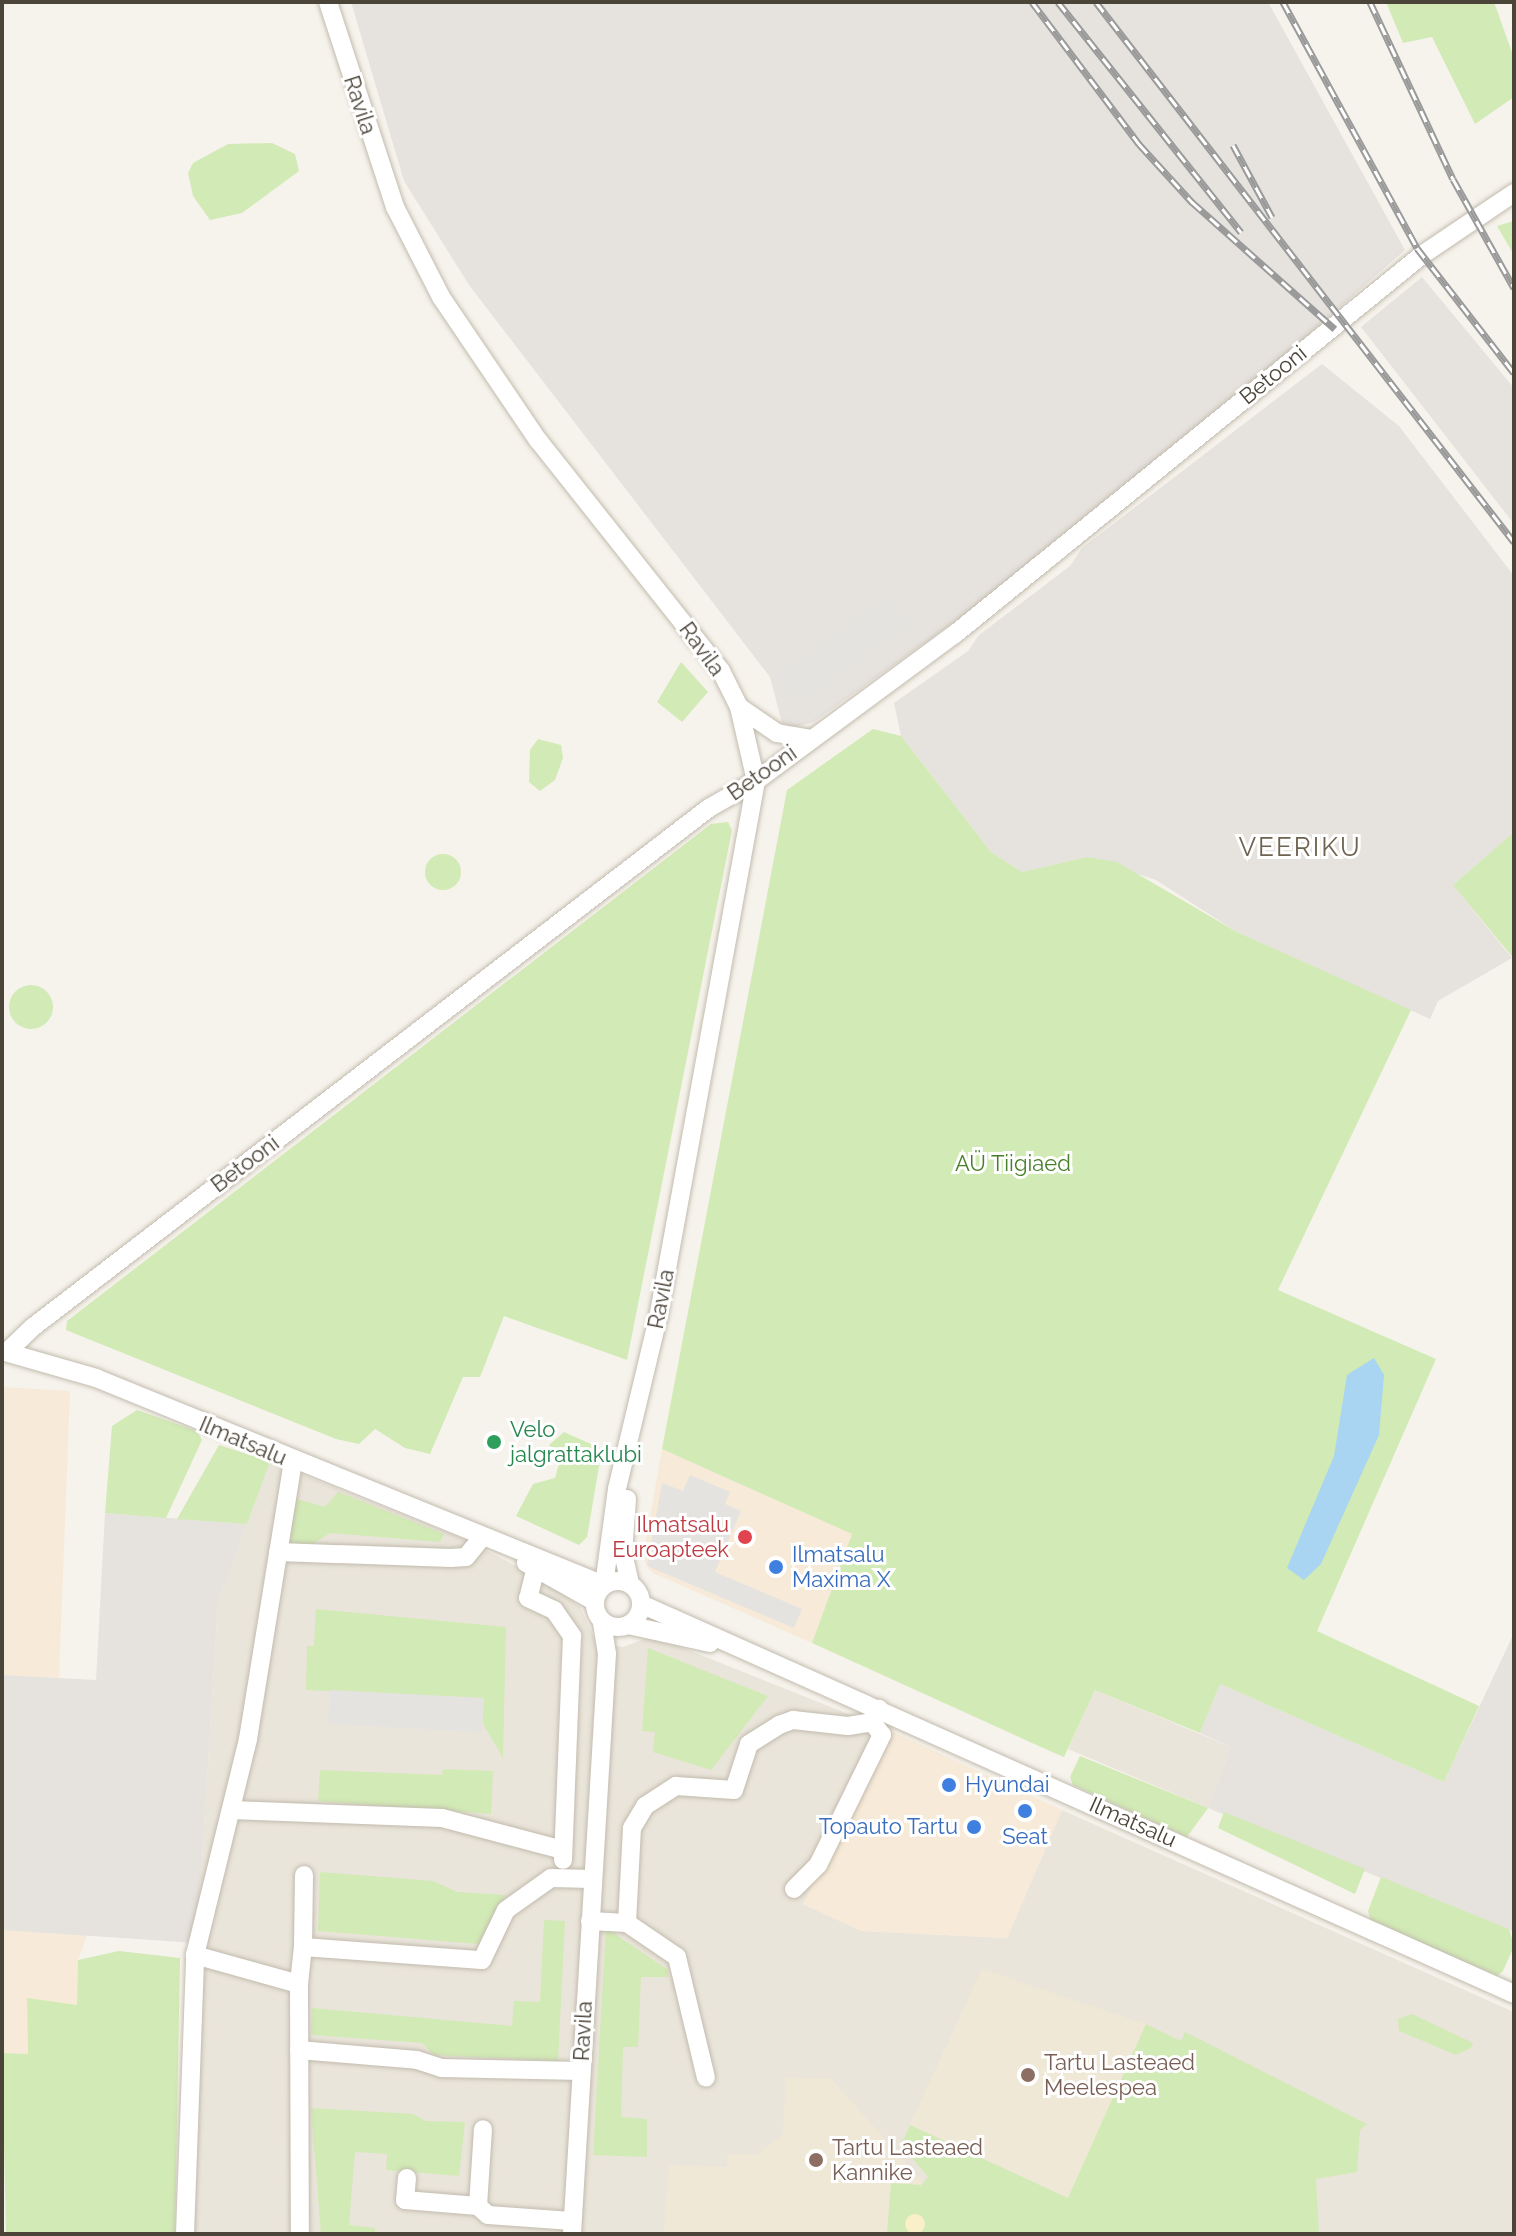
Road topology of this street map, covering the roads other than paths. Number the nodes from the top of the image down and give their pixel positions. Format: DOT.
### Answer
graph roads {
  1 [pos="328,2"];
  2 [pos="1514,193"];
  3 [pos="739,707"];
  4 [pos="810,739"];
  5 [pos="756,781"];
  6 [pos="5,1351"];
  7 [pos="645,1381"];
  8 [pos="293,1462"];
  9 [pos="482,1537"];
  10 [pos="278,1552"];
  11 [pos="536,1567"];
  12 [pos="630,1584"];
  13 [pos="599,1593"];
  14 [pos="641,1604"];
  15 [pos="617,1625"];
  16 [pos="751,1653"];
  17 [pos="571,1676"];
  18 [pos="605,1677"];
  19 [pos="876,1716"];
  20 [pos="231,1810"];
  21 [pos="565,1828"];
  22 [pos="595,1829"];
  23 [pos="563,1850"];
  24 [pos="304,1875"];
  25 [pos="562,1878"];
  26 [pos="592,1879"];
  27 [pos="794,1889"];
  28 [pos="590,1921"];
  29 [pos="627,1923"];
  30 [pos="303,1947"];
  31 [pos="195,1955"];
  32 [pos="299,1984"];
  33 [pos="1514,1994"];
  34 [pos="299,2050"];
  35 [pos="581,2071"];
  36 [pos="706,2078"];
  37 [pos="483,2129"];
  38 [pos="407,2178"];
  39 [pos="478,2206"];
  40 [pos="572,2227"];
  41 [pos="185,2234"];
  42 [pos="300,2234"];
  1 -- 3 [label="street, Ravila"];
  2 -- 4 [label="street, Betooni"];
  3 -- 4 [label="street"];
  3 -- 5 [label="street, Ravila"];
  4 -- 5 [label="street, Betooni"];
  5 -- 6 [label="street, Betooni"];
  5 -- 7 [label="street, Ravila"];
  6 -- 8 [label="street, Ilmatsalu"];
  7 -- 12 [label="street, Ravila"];
  7 -- 13 [label="street, Ravila"];
  8 -- 9 [label="street, Ilmatsalu"];
  8 -- 10 [label="street"];
  9 -- 10 [label="street"];
  9 -- 11 [label="street, Ilmatsalu"];
  9 -- 13 [label="street, Ilmatsalu"];
  10 -- 20 [label="street"];
  11 -- 13 [label="street, Ilmatsalu"];
  11 -- 17 [label="street"];
  12 -- 13 [label="street"];
  12 -- 14 [label="street, Ravila"];
  13 -- 15 [label="street, Ravila"];
  14 -- 15 [label="street"];
  14 -- 16 [label="street, Ilmatsalu"];
  15 -- 16 [label="street, Ilmatsalu"];
  15 -- 18 [label="street, Ravila"];
  16 -- 19 [label="street, Ilmatsalu"];
  17 -- 18 [label="street"];
  17 -- 21 [label="street"];
  18 -- 22 [label="street, Ravila"];
  19 -- 27 [label="street"];
  19 -- 29 [label="street"];
  19 -- 33 [label="street, Ilmatsalu"];
  20 -- 23 [label="street"];
  20 -- 31 [label="street"];
  21 -- 22 [label="street"];
  21 -- 23 [label="street"];
  22 -- 26 [label="street, Ravila"];
  23 -- 25 [label="street"];
  24 -- 30 [label="street"];
  25 -- 26 [label="street"];
  25 -- 30 [label="street"];
  26 -- 28 [label="street, Ravila"];
  28 -- 29 [label="street"];
  28 -- 35 [label="street, Ravila"];
  29 -- 36 [label="street"];
  30 -- 32 [label="street"];
  31 -- 32 [label="street"];
  31 -- 41 [label="street"];
  32 -- 34 [label="street"];
  34 -- 35 [label="street"];
  34 -- 42 [label="street"];
  35 -- 40 [label="street, Ravila"];
  37 -- 39 [label="street"];
  38 -- 39 [label="street"];
  39 -- 40 [label="street"];
}
